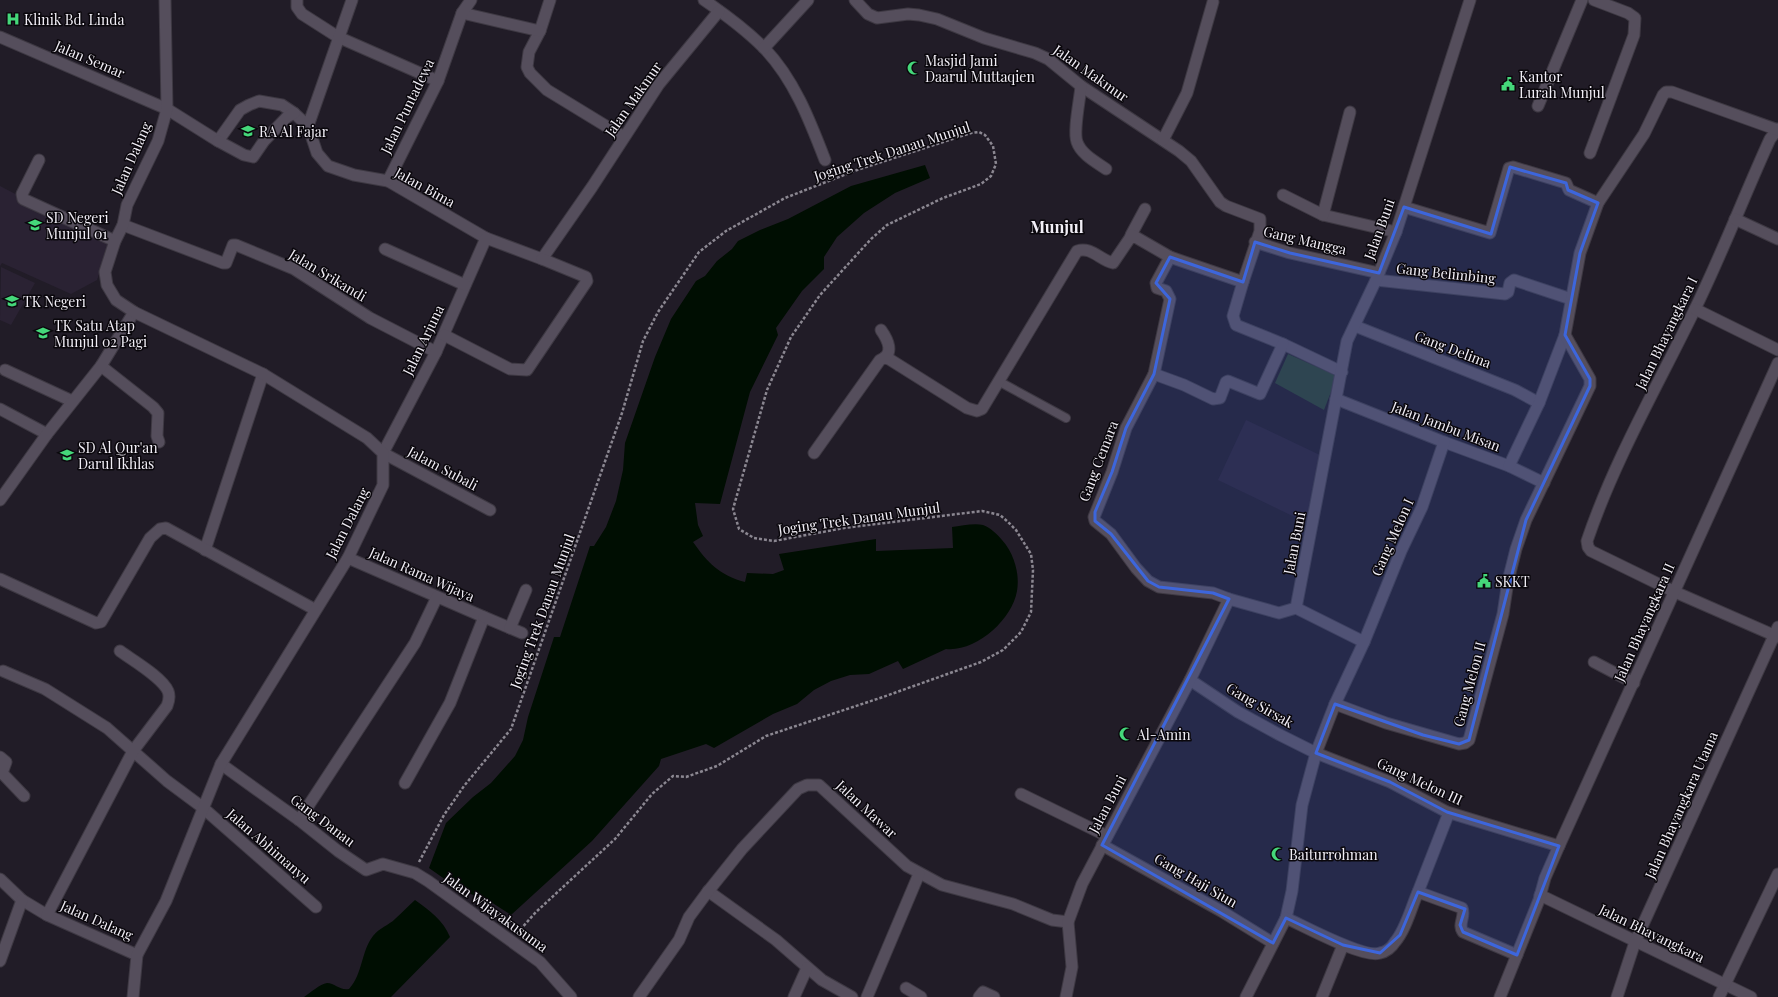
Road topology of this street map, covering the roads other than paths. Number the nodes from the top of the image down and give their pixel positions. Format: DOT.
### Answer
graph roads {
  1 [pos="165,0"];
  2 [pos="297,0"];
  3 [pos="352,0"];
  4 [pos="471,0"];
  5 [pos="550,0"];
  6 [pos="704,0"];
  7 [pos="808,0"];
  8 [pos="855,0"];
  9 [pos="1470,0"];
  10 [pos="1582,0"];
  11 [pos="1594,0"];
  12 [pos="1213,2"];
  13 [pos="719,11"];
  14 [pos="462,14"];
  15 [pos="540,31"];
  16 [pos="0,37"];
  17 [pos="338,37"];
  18 [pos="764,48"];
  19 [pos="438,81"];
  20 [pos="1081,86"];
  21 [pos="1538,106"];
  22 [pos="167,110"];
  23 [pos="1350,112"];
  24 [pos="294,113"];
  25 [pos="308,126"];
  26 [pos="1778,130"];
  27 [pos="624,137"];
  28 [pos="1163,140"];
  29 [pos="218,141"];
  30 [pos="1590,153"];
  31 [pos="39,160"];
  32 [pos="825,160"];
  33 [pos="1106,169"];
  34 [pos="388,181"];
  35 [pos="1283,194"];
  36 [pos="1598,203"];
  37 [pos="1404,207"];
  38 [pos="1145,209"];
  39 [pos="1323,215"];
  40 [pos="1735,219"];
  41 [pos="123,225"];
  42 [pos="1396,232"];
  43 [pos="1131,235"];
  44 [pos="486,238"];
  45 [pos="1778,240"];
  46 [pos="115,241"];
  47 [pos="1255,242"];
  48 [pos="385,249"];
  49 [pos="1170,257"];
  50 [pos="542,259"];
  51 [pos="1378,276"];
  52 [pos="1243,282"];
  53 [pos="465,285"];
  54 [pos="1571,300"];
  55 [pos="1695,309"];
  56 [pos="134,312"];
  57 [pos="1355,326"];
  58 [pos="881,330"];
  59 [pos="444,335"];
  60 [pos="1565,335"];
  61 [pos="1283,344"];
  62 [pos="1778,350"];
  63 [pos="436,352"];
  64 [pos="884,358"];
  65 [pos="1778,363"];
  66 [pos="100,366"];
  67 [pos="5,370"];
  68 [pos="1342,372"];
  69 [pos="263,374"];
  70 [pos="1154,374"];
  71 [pos="1000,382"];
  72 [pos="1336,399"];
  73 [pos="72,401"];
  74 [pos="1539,403"];
  75 [pos="0,409"];
  76 [pos="1066,418"];
  77 [pos="47,434"];
  78 [pos="159,442"];
  79 [pos="1444,442"];
  80 [pos="382,453"];
  81 [pos="814,454"];
  82 [pos="1509,466"];
  83 [pos="1544,482"];
  84 [pos="0,500"];
  85 [pos="490,510"];
  86 [pos="205,550"];
  87 [pos="348,558"];
  88 [pos="0,579"];
  89 [pos="526,590"];
  90 [pos="1674,592"];
  91 [pos="437,597"];
  92 [pos="1229,599"];
  93 [pos="1296,608"];
  94 [pos="314,609"];
  95 [pos="484,617"];
  96 [pos="510,628"];
  97 [pos="522,633"];
  98 [pos="1777,633"];
  99 [pos="1364,642"];
  100 [pos="120,651"];
  101 [pos="1594,662"];
  102 [pos="1,672"];
  103 [pos="1190,680"];
  104 [pos="1634,683"];
  105 [pos="1335,704"];
  106 [pos="133,751"];
  107 [pos="1316,753"];
  108 [pos="0,757"];
  109 [pos="221,764"];
  110 [pos="405,783"];
  111 [pos="1021,794"];
  112 [pos="24,796"];
  113 [pos="202,807"];
  114 [pos="1447,812"];
  115 [pos="299,820"];
  116 [pos="1105,840"];
  117 [pos="1559,846"];
  118 [pos="415,873"];
  119 [pos="919,874"];
  120 [pos="1778,874"];
  121 [pos="0,879"];
  122 [pos="708,891"];
  123 [pos="1418,892"];
  124 [pos="1540,895"];
  125 [pos="22,900"];
  126 [pos="316,907"];
  127 [pos="47,915"];
  128 [pos="1286,918"];
  129 [pos="1068,922"];
  130 [pos="1273,942"];
  131 [pos="1635,942"];
  132 [pos="1343,945"];
  133 [pos="137,955"];
  134 [pos="1517,955"];
  135 [pos="0,961"];
  136 [pos="807,968"];
  137 [pos="1725,984"];
  138 [pos="906,988"];
  139 [pos="133,997"];
  140 [pos="571,997"];
  141 [pos="639,997"];
  142 [pos="794,997"];
  143 [pos="852,997"];
  144 [pos="867,997"];
  145 [pos="921,997"];
  146 [pos="978,997"];
  147 [pos="994,997"];
  148 [pos="1066,997"];
  149 [pos="1246,997"];
  150 [pos="1322,997"];
  151 [pos="1500,997"];
  152 [pos="1617,997"];
  153 [pos="1719,997"];
  154 [pos="1751,997"];
  1 -- 22 [label="street, Jalan Dalang"];
  2 -- 17 [label="street"];
  3 -- 17 [label="street"];
  4 -- 14 [label="street, Jalan Puntadewa"];
  5 -- 15 [label="street"];
  6 -- 13 [label="street"];
  7 -- 18 [label="street"];
  8 -- 20 [label="street, Jalan Makmur"];
  9 -- 37 [label="street, Jalan Buni"];
  10 -- 21 [label="street"];
  11 -- 30 [label="street"];
  12 -- 28 [label="street"];
  13 -- 18 [label="street"];
  13 -- 27 [label="street, Jalan Makmur"];
  14 -- 15 [label="street"];
  14 -- 19 [label="street, Jalan Puntadewa"];
  15 -- 27 [label="street"];
  16 -- 22 [label="street, Jalan Semar"];
  17 -- 19 [label="street"];
  17 -- 25 [label="street"];
  18 -- 32 [label="street"];
  19 -- 34 [label="street, Jalan Puntadewa"];
  20 -- 28 [label="street, Jalan Makmur"];
  20 -- 33 [label="street"];
  22 -- 29 [label="street"];
  22 -- 41 [label="street, Jalan Dalang"];
  23 -- 39 [label="street"];
  24 -- 25 [label="street, Jalan Bima"];
  24 -- 29 [label="street, Jalan Bima"];
  24 -- 29 [label="street"];
  25 -- 34 [label="street, Jalan Bima"];
  26 -- 36 [label="street"];
  26 -- 40 [label="street, Jalan Bhayangkara I"];
  27 -- 50 [label="street, Jalan Makmur"];
  28 -- 47 [label="street, Jalan Makmur"];
  31 -- 46 [label="street"];
  34 -- 44 [label="street, Jalan Bima"];
  35 -- 39 [label="street"];
  36 -- 37 [label="street"];
  36 -- 54 [label="street"];
  37 -- 42 [label="street, Jalan Buni"];
  38 -- 43 [label="street"];
  39 -- 42 [label="street"];
  40 -- 45 [label="street"];
  40 -- 55 [label="street, Jalan Bhayangkara I"];
  41 -- 46 [label="street, Jalan Dalang"];
  41 -- 63 [label="street, Jalan Srikandi"];
  42 -- 51 [label="street, Jalan Buni"];
  43 -- 49 [label="street"];
  43 -- 71 [label="street"];
  44 -- 50 [label="street"];
  44 -- 53 [label="street, Jalan Arjuna"];
  46 -- 56 [label="street, Jalan Dalang"];
  47 -- 51 [label="street, Gang Mangga"];
  47 -- 52 [label="street, Gang Mangga"];
  48 -- 53 [label="street"];
  49 -- 52 [label="street"];
  49 -- 70 [label="street"];
  50 -- 59 [label="street"];
  51 -- 54 [label="street, Gang Belimbing"];
  51 -- 57 [label="street, Jalan Buni"];
  52 -- 61 [label="street, Gang Mangga"];
  53 -- 59 [label="street, Jalan Arjuna"];
  54 -- 60 [label="street"];
  55 -- 62 [label="street"];
  55 -- 90 [label="street, Jalan Bhayangkara I"];
  56 -- 66 [label="street"];
  56 -- 69 [label="street, Jalan Dalang"];
  57 -- 68 [label="street, Jalan Buni"];
  57 -- 74 [label="street, Gang Delima"];
  58 -- 64 [label="street"];
  59 -- 63 [label="street, Jalan Arjuna"];
  60 -- 74 [label="street"];
  60 -- 83 [label="street"];
  61 -- 68 [label="street"];
  61 -- 70 [label="street"];
  63 -- 80 [label="street, Jalan Arjuna"];
  64 -- 71 [label="street"];
  64 -- 81 [label="street"];
  65 -- 90 [label="street, Jalan Bhayangkara II"];
  66 -- 73 [label="street"];
  66 -- 78 [label="street"];
  67 -- 73 [label="street"];
  68 -- 72 [label="street, Jalan Buni"];
  69 -- 80 [label="street, Jalan Dalang"];
  69 -- 86 [label="street"];
  70 -- 92 [label="street, Gang Cemara"];
  71 -- 76 [label="lane"];
  72 -- 79 [label="street, Jalan Jambu Misan"];
  72 -- 93 [label="street, Jalan Buni"];
  73 -- 77 [label="street"];
  74 -- 82 [label="street"];
  75 -- 77 [label="street"];
  77 -- 84 [label="street"];
  79 -- 82 [label="street, Jalan Jambu Misan"];
  79 -- 99 [label="street, Gang Melon I"];
  80 -- 85 [label="street, Jalam Subali"];
  80 -- 87 [label="street, Jalan Dalang"];
  82 -- 83 [label="street, Jalan Jambu Misan"];
  83 -- 105 [label="street, Gang Melon II"];
  86 -- 88 [label="street"];
  86 -- 94 [label="street"];
  87 -- 91 [label="street, Jalan Rama Wijaya"];
  87 -- 94 [label="street, Jalan Dalang"];
  89 -- 96 [label="street"];
  90 -- 98 [label="street"];
  90 -- 104 [label="street, Jalan Bhayangkara II"];
  91 -- 95 [label="street, Jalan Rama Wijaya"];
  91 -- 115 [label="street"];
  92 -- 93 [label="street"];
  92 -- 103 [label="street, Jalan Buni"];
  93 -- 99 [label="street"];
  94 -- 109 [label="street, Jalan Dalang"];
  95 -- 96 [label="street, Jalan Rama Wijaya"];
  95 -- 110 [label="street, Jalan Rama Wijaya"];
  96 -- 97 [label="street, Jalan Rama Wijaya"];
  98 -- 131 [label="street, Jalan Bhayangkara Utama"];
  99 -- 105 [label="street"];
  100 -- 106 [label="street"];
  101 -- 104 [label="street"];
  102 -- 106 [label="street"];
  103 -- 107 [label="street, Gang Sirsak"];
  103 -- 116 [label="street, Jalan Buni"];
  104 -- 117 [label="street, Jalan Bhayangkara II"];
  105 -- 107 [label="street"];
  106 -- 113 [label="street"];
  106 -- 127 [label="street"];
  107 -- 114 [label="street, Gang Melon III"];
  107 -- 128 [label="street"];
  108 -- 112 [label="street"];
  109 -- 113 [label="street, Jalan Dalang"];
  109 -- 115 [label="street, Gang Danau"];
  111 -- 116 [label="street, Gang Haji Siun"];
  113 -- 126 [label="street, Jalan Abhimanyu"];
  113 -- 133 [label="street, Jalan Dalang"];
  114 -- 117 [label="street, Gang Melon III"];
  114 -- 123 [label="street"];
  115 -- 118 [label="street, Gang Danau"];
  116 -- 129 [label="street, Jalan Buni"];
  116 -- 130 [label="street, Gang Haji Siun"];
  117 -- 124 [label="street, Jalan Bhayangkara II"];
  118 -- 140 [label="street, Jalan Wijayakusuma"];
  119 -- 122 [label="street, Jalan Mawar"];
  119 -- 129 [label="street, Jalan Mawar"];
  119 -- 144 [label="street"];
  120 -- 137 [label="street"];
  121 -- 125 [label="street, Jalan Dalang"];
  122 -- 136 [label="street"];
  122 -- 141 [label="street, Jalan Mawar"];
  123 -- 132 [label="street"];
  123 -- 134 [label="street"];
  124 -- 131 [label="street, Jalan Bhayangkara"];
  124 -- 134 [label="street, Jalan Bhayangkara II"];
  125 -- 127 [label="street, Jalan Dalang"];
  125 -- 135 [label="street"];
  127 -- 133 [label="street, Jalan Dalang"];
  128 -- 130 [label="street"];
  128 -- 132 [label="street"];
  129 -- 148 [label="street, Jalan Buni"];
  130 -- 149 [label="street"];
  131 -- 137 [label="street, Jalan Bhayangkara"];
  131 -- 152 [label="street, Jalan Bhayangkara Utama"];
  132 -- 150 [label="street"];
  133 -- 139 [label="street"];
  134 -- 151 [label="street, Jalan Bhayangkara II"];
  136 -- 142 [label="street"];
  136 -- 143 [label="street"];
  137 -- 153 [label="street"];
  137 -- 154 [label="street, Jalan Bhayangkara"];
  138 -- 145 [label="street"];
  146 -- 147 [label="street"];
}
